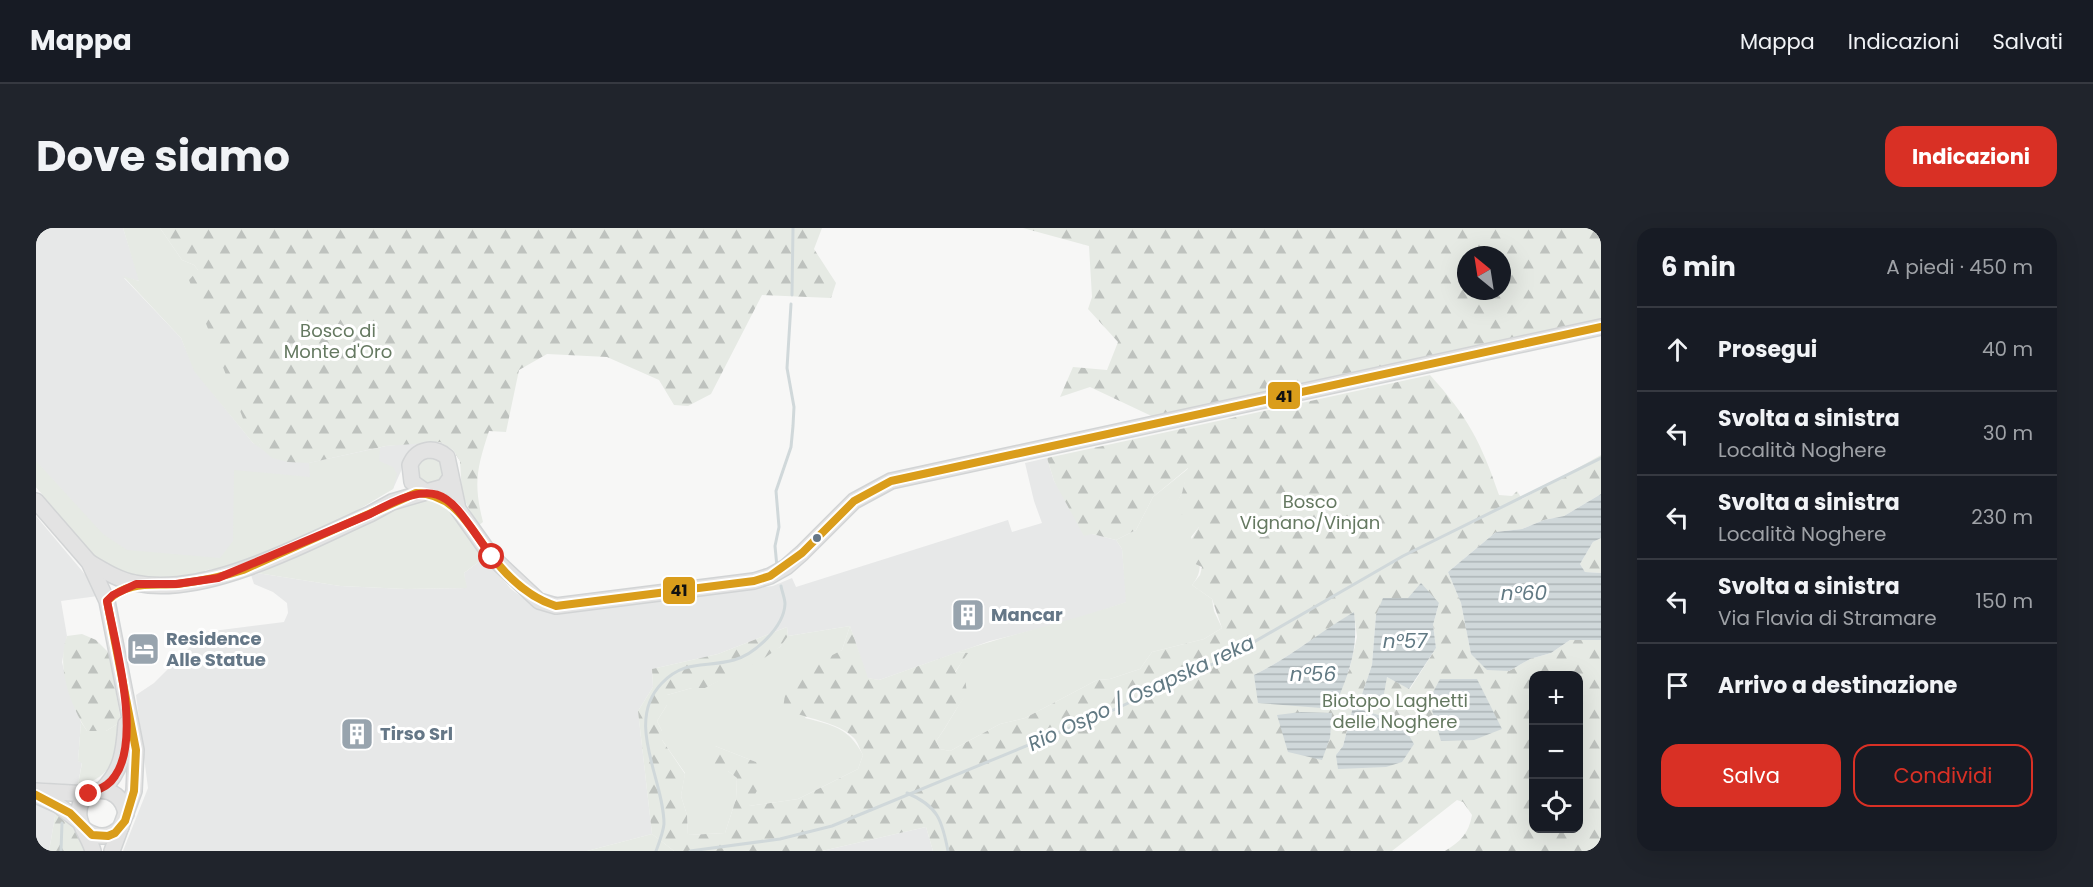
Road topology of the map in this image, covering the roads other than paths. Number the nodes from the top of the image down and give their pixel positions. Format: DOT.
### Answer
graph roads {
  1 [pos="1601,327"];
  2 [pos="410,477"];
  3 [pos="451,477"];
  4 [pos="429,492"];
  5 [pos="36,501"];
  6 [pos="392,502"];
  7 [pos="458,509"];
  8 [pos="89,562"];
  9 [pos="136,584"];
  10 [pos="107,601"];
  11 [pos="125,694"];
  12 [pos="95,792"];
  13 [pos="36,793"];
  14 [pos="124,820"];
  15 [pos="83,826"];
  16 [pos="93,851"];
  17 [pos="112,851"];
  1 -- 7 [label="main road"];
  2 -- 3 [label="main road"];
  2 -- 4 [label="main road"];
  2 -- 6 [label="main road"];
  3 -- 4 [label="main road"];
  3 -- 7 [label="main road"];
  4 -- 6 [label="main road"];
  4 -- 7 [label="main road"];
  5 -- 8 [label="main road"];
  6 -- 9 [label="main road"];
  8 -- 9 [label="main road"];
  8 -- 10 [label="main road"];
  9 -- 10 [label="main road"];
  10 -- 11 [label="main road"];
  11 -- 12 [label="main road"];
  11 -- 14 [label="main road"];
  12 -- 13 [label="main road"];
  12 -- 14 [label="main road"];
  12 -- 15 [label="main road"];
  13 -- 15 [label="main road"];
  14 -- 15 [label="main road"];
  14 -- 17 [label="main road"];
  15 -- 16 [label="main road"];
}
